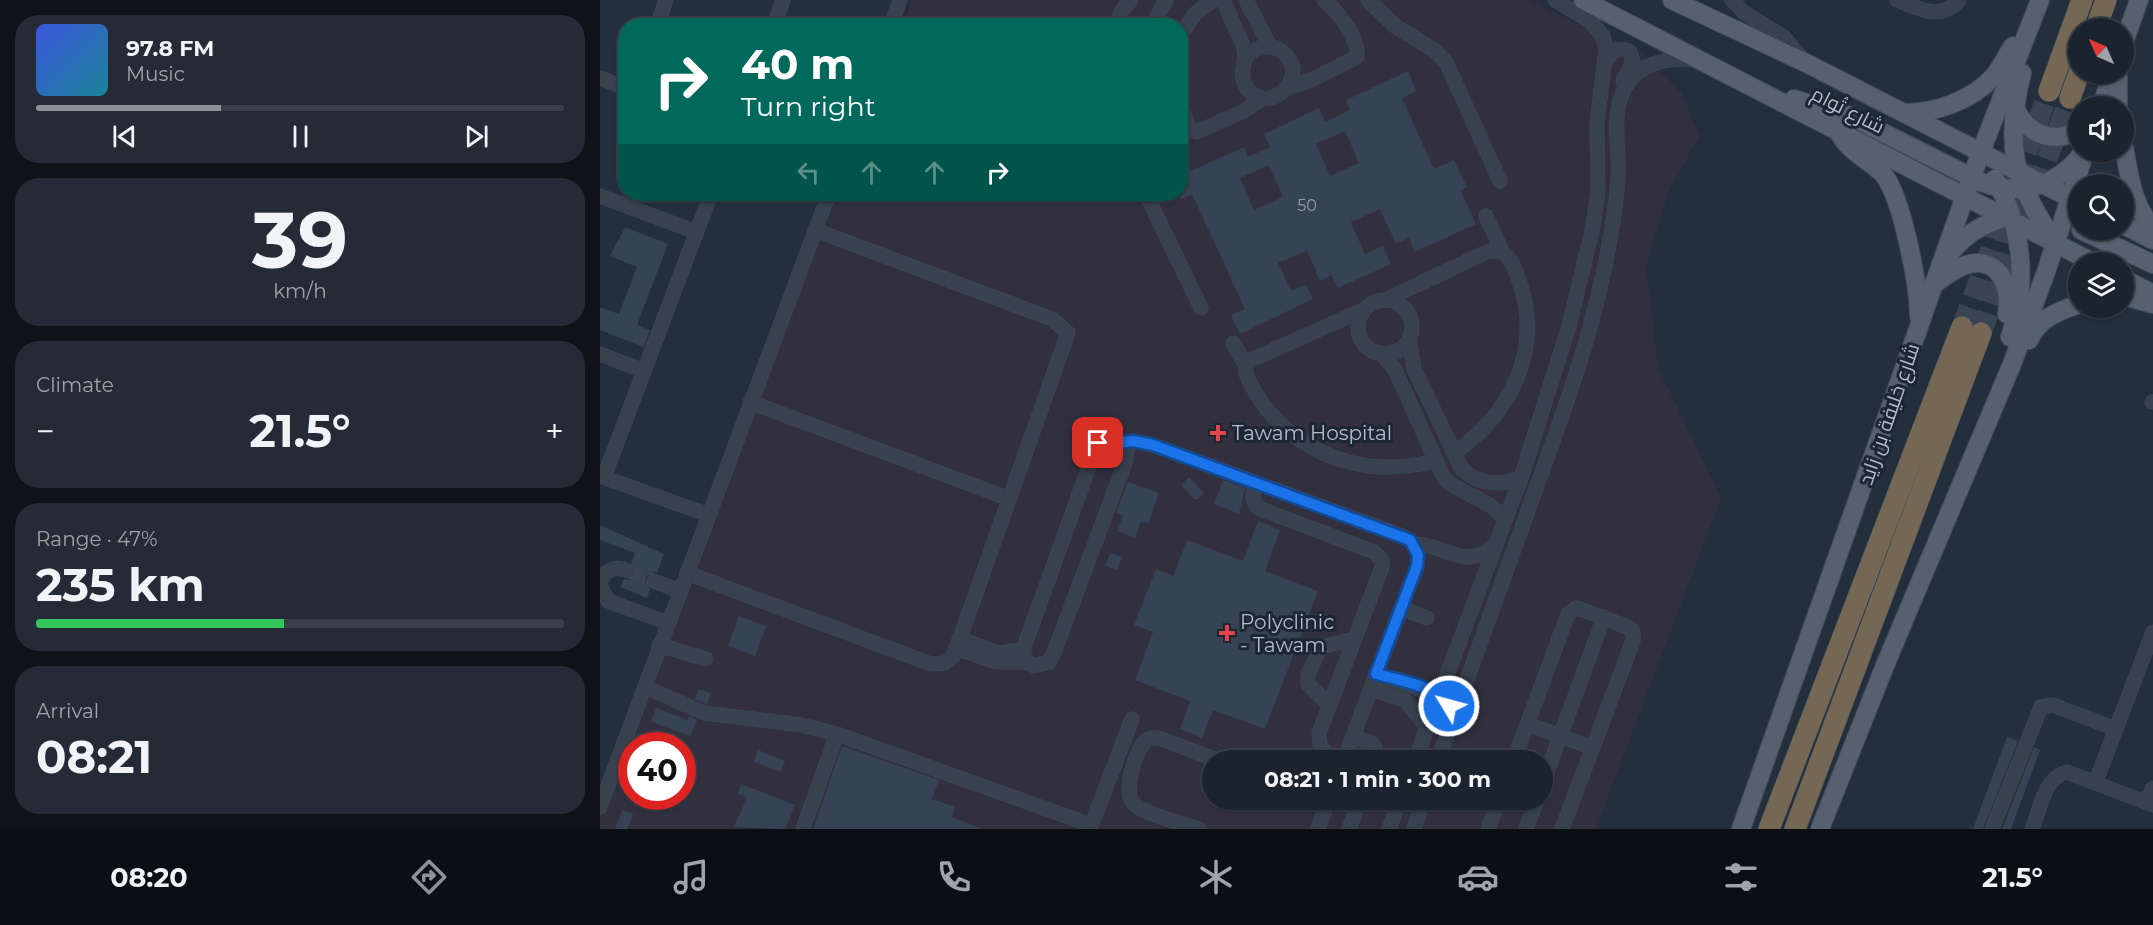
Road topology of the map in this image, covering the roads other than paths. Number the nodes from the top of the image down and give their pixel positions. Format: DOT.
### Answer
graph roads {
  1 [pos="666,0"];
  2 [pos="783,0"];
  3 [pos="900,0"];
  4 [pos="1131,0"];
  5 [pos="1166,0"];
  6 [pos="1213,0"];
  7 [pos="1223,0"];
  8 [pos="1246,0"];
  9 [pos="1324,0"];
  10 [pos="1368,0"];
  11 [pos="1555,0"];
  12 [pos="1583,0"];
  13 [pos="1672,0"];
  14 [pos="1732,0"];
  15 [pos="1897,0"];
  16 [pos="1959,0"];
  17 [pos="2040,0"];
  18 [pos="2082,0"];
  19 [pos="2106,0"];
  20 [pos="2139,0"];
  21 [pos="660,18"];
  22 [pos="777,18"];
  23 [pos="894,18"];
  24 [pos="1119,18"];
  25 [pos="1156,18"];
  26 [pos="2100,18"];
  27 [pos="2133,18"];
  28 [pos="1188,24"];
  29 [pos="2031,24"];
  30 [pos="1270,46"];
  31 [pos="1246,56"];
  32 [pos="1606,60"];
  33 [pos="1703,60"];
  34 [pos="1806,63"];
  35 [pos="600,78"];
  36 [pos="618,84"];
  37 [pos="1288,87"];
  38 [pos="2049,91"];
  39 [pos="1772,96"];
  40 [pos="1263,98"];
  41 [pos="2014,104"];
  42 [pos="1618,111"];
  43 [pos="1904,113"];
  44 [pos="1188,124"];
  45 [pos="1837,129"];
  46 [pos="2068,134"];
  47 [pos="1980,154"];
  48 [pos="2074,162"];
  49 [pos="2127,162"];
  50 [pos="1972,177"];
  51 [pos="1500,181"];
  52 [pos="2029,183"];
  53 [pos="2000,188"];
  54 [pos="600,196"];
  55 [pos="1965,196"];
  56 [pos="2068,198"];
  57 [pos="708,201"];
  58 [pos="826,201"];
  59 [pos="1149,201"];
  60 [pos="2068,210"];
  61 [pos="2037,215"];
  62 [pos="1485,216"];
  63 [pos="2010,218"];
  64 [pos="2062,220"];
  65 [pos="2068,223"];
  66 [pos="2153,228"];
  67 [pos="815,230"];
  68 [pos="2134,230"];
  69 [pos="696,232"];
  70 [pos="2103,240"];
  71 [pos="2153,240"];
  72 [pos="2056,244"];
  73 [pos="1502,251"];
  74 [pos="2072,252"];
  75 [pos="2153,264"];
  76 [pos="1941,265"];
  77 [pos="1934,284"];
  78 [pos="2134,284"];
  79 [pos="2153,294"];
  80 [pos="2134,299"];
  81 [pos="1385,300"];
  82 [pos="2153,304"];
  83 [pos="1201,308"];
  84 [pos="2068,308"];
  85 [pos="1363,310"];
  86 [pos="1918,329"];
  87 [pos="1409,339"];
  88 [pos="1233,343"];
  89 [pos="2006,349"];
  90 [pos="600,354"];
  91 [pos="1382,354"];
  92 [pos="1246,366"];
  93 [pos="644,371"];
  94 [pos="750,402"];
  95 [pos="1993,411"];
  96 [pos="1123,442"];
  97 [pos="1454,453"];
  98 [pos="1436,461"];
  99 [pos="602,476"];
  100 [pos="1521,478"];
  101 [pos="1255,483"];
  102 [pos="1010,499"];
  103 [pos="709,515"];
  104 [pos="1505,521"];
  105 [pos="1390,531"];
  106 [pos="1414,544"];
  107 [pos="1496,544"];
  108 [pos="1380,557"];
  109 [pos="628,570"];
  110 [pos="687,573"];
  111 [pos="654,581"];
  112 [pos="600,585"];
  113 [pos="680,591"];
  114 [pos="1401,608"];
  115 [pos="1604,617"];
  116 [pos="1427,618"];
  117 [pos="668,623"];
  118 [pos="2153,632"];
  119 [pos="1354,639"];
  120 [pos="958,643"];
  121 [pos="659,645"];
  122 [pos="1025,656"];
  123 [pos="706,659"];
  124 [pos="1376,674"];
  125 [pos="645,687"];
  126 [pos="1371,688"];
  127 [pos="1440,695"];
  128 [pos="1329,705"];
  129 [pos="1132,719"];
  130 [pos="1528,724"];
  131 [pos="1428,728"];
  132 [pos="2116,729"];
  133 [pos="837,734"];
  134 [pos="1353,736"];
  135 [pos="1561,736"];
  136 [pos="1593,748"];
  137 [pos="1322,750"];
  138 [pos="1348,750"];
  139 [pos="1375,750"];
  140 [pos="1419,750"];
  141 [pos="1440,750"];
  142 [pos="1442,750"];
  143 [pos="1518,750"];
  144 [pos="1202,755"];
  145 [pos="1553,757"];
  146 [pos="2096,781"];
  147 [pos="2153,788"];
  148 [pos="1129,797"];
  149 [pos="1102,803"];
  150 [pos="2149,803"];
  151 [pos="600,807"];
  152 [pos="1323,810"];
  153 [pos="1356,810"];
  154 [pos="1396,810"];
  155 [pos="1421,810"];
  156 [pos="1495,810"];
  157 [pos="1533,810"];
  158 [pos="1090,827"];
  159 [pos="803,829"];
  160 [pos="1199,829"];
  161 [pos="1318,829"];
  162 [pos="1349,829"];
  163 [pos="1389,829"];
  164 [pos="1414,829"];
  165 [pos="1488,829"];
  166 [pos="1526,829"];
  167 [pos="1562,829"];
  168 [pos="1741,829"];
  169 [pos="1769,829"];
  170 [pos="1795,829"];
  171 [pos="1820,829"];
  172 [pos="1992,829"];
  173 [pos="2032,829"];
  1 -- 21 [label="street"];
  2 -- 22 [label="street"];
  3 -- 23 [label="street"];
  4 -- 24 [label="street"];
  5 -- 25 [label="street"];
  6 -- 28 [label="street"];
  7 -- 31 [label="street"];
  8 -- 30 [label="street"];
  9 -- 37 [label="street"];
  10 -- 51 [label="street"];
  11 -- 32 [label="street"];
  12 -- 33 [label="main road, شارع تُوام"];
  13 -- 34 [label="main road, شارع تُوام"];
  14 -- 34 [label="street"];
  15 -- 16 [label="street"];
  17 -- 29 [label="main road, شارع خليفة بن زايد"];
  18 -- 38 [label="highway"];
  19 -- 26 [label="highway"];
  20 -- 27 [label="main road"];
  29 -- 41 [label="main road"];
  29 -- 43 [label="main road"];
  29 -- 47 [label="main road, شارع خليفة بن زايد"];
  30 -- 31 [label="street"];
  30 -- 37 [label="street"];
  31 -- 40 [label="street"];
  32 -- 42 [label="street"];
  32 -- 100 [label="street"];
  33 -- 39 [label="main road, شارع تُوام"];
  33 -- 42 [label="street"];
  34 -- 43 [label="main road, شارع تُوام"];
  35 -- 36 [label="street"];
  37 -- 40 [label="street"];
  39 -- 45 [label="main road, شارع تُوام"];
  39 -- 50 [label="main road"];
  40 -- 44 [label="street"];
  41 -- 46 [label="main road"];
  41 -- 52 [label="main road"];
  42 -- 142 [label="street"];
  43 -- 47 [label="main road, شارع تُوام"];
  45 -- 55 [label="main road, شارع تُوام"];
  45 -- 86 [label="main road"];
  47 -- 50 [label="main road, شارع خليفة بن زايد"];
  47 -- 52 [label="main road, شارع تُوام"];
  47 -- 53 [label="main road"];
  48 -- 52 [label="main road"];
  49 -- 66 [label="main road"];
  50 -- 53 [label="main road"];
  50 -- 55 [label="main road, شارع خليفة بن زايد"];
  52 -- 53 [label="main road"];
  52 -- 56 [label="main road, شارع تُوام"];
  52 -- 61 [label="main road"];
  53 -- 63 [label="main road"];
  54 -- 69 [label="street"];
  55 -- 63 [label="main road, شارع تُوام"];
  55 -- 76 [label="main road, شارع خليفة بن زايد"];
  57 -- 69 [label="street"];
  58 -- 67 [label="street"];
  59 -- 83 [label="street"];
  60 -- 64 [label="main road"];
  61 -- 63 [label="main road"];
  61 -- 64 [label="main road"];
  61 -- 72 [label="main road"];
  62 -- 73 [label="street"];
  63 -- 72 [label="main road, شارع تُوام"];
  63 -- 76 [label="main road"];
  63 -- 89 [label="main road"];
  64 -- 65 [label="main road"];
  64 -- 72 [label="main road"];
  67 -- 94 [label="street"];
  67 -- 102 [label="street"];
  68 -- 71 [label="main road"];
  69 -- 93 [label="street"];
  70 -- 75 [label="main road"];
  72 -- 74 [label="main road, شارع تُوام"];
  72 -- 95 [label="main road"];
  73 -- 81 [label="street"];
  73 -- 97 [label="street"];
  76 -- 77 [label="main road, شارع خليفة بن زايد"];
  77 -- 86 [label="main road, شارع خليفة بن زايد"];
  77 -- 89 [label="main road"];
  78 -- 79 [label="main road"];
  80 -- 82 [label="main road"];
  81 -- 85 [label="street"];
  81 -- 87 [label="street"];
  84 -- 95 [label="main road"];
  85 -- 91 [label="street"];
  85 -- 92 [label="street"];
  86 -- 168 [label="main road, شارع خليفة بن زايد"];
  87 -- 91 [label="street"];
  87 -- 97 [label="street"];
  88 -- 92 [label="street"];
  89 -- 95 [label="main road"];
  90 -- 93 [label="street"];
  91 -- 98 [label="street"];
  92 -- 98 [label="street"];
  93 -- 99 [label="street"];
  94 -- 102 [label="street"];
  94 -- 103 [label="street"];
  95 -- 171 [label="main road"];
  96 -- 101 [label="street"];
  96 -- 122 [label="street"];
  96 -- 122 [label="street"];
  97 -- 100 [label="street"];
  98 -- 104 [label="street"];
  99 -- 103 [label="street"];
  100 -- 104 [label="street"];
  101 -- 105 [label="street"];
  101 -- 108 [label="street"];
  102 -- 120 [label="street"];
  103 -- 110 [label="street"];
  104 -- 107 [label="street"];
  105 -- 106 [label="street"];
  105 -- 108 [label="street"];
  106 -- 107 [label="street"];
  106 -- 114 [label="street"];
  107 -- 127 [label="street"];
  108 -- 119 [label="street"];
  109 -- 112 [label="street"];
  110 -- 113 [label="street"];
  110 -- 120 [label="street"];
  111 -- 113 [label="street"];
  112 -- 117 [label="street"];
  113 -- 117 [label="street"];
  114 -- 116 [label="street"];
  114 -- 124 [label="street"];
  115 -- 130 [label="street"];
  115 -- 135 [label="street"];
  115 -- 136 [label="street"];
  117 -- 121 [label="street"];
  118 -- 132 [label="street"];
  119 -- 128 [label="street"];
  119 -- 128 [label="street"];
  120 -- 122 [label="street"];
  121 -- 123 [label="street"];
  121 -- 125 [label="street"];
  124 -- 126 [label="street"];
  124 -- 127 [label="street"];
  125 -- 133 [label="street"];
  125 -- 151 [label="street"];
  126 -- 131 [label="street"];
  126 -- 134 [label="street"];
  127 -- 131 [label="street"];
  127 -- 141 [label="street"];
  128 -- 137 [label="street"];
  129 -- 149 [label="street"];
  130 -- 135 [label="street"];
  130 -- 143 [label="street"];
  131 -- 140 [label="street"];
  132 -- 146 [label="street"];
  132 -- 172 [label="street"];
  133 -- 158 [label="street"];
  133 -- 159 [label="street"];
  134 -- 138 [label="street"];
  134 -- 139 [label="street"];
  135 -- 136 [label="street"];
  135 -- 145 [label="street"];
  136 -- 167 [label="street"];
  144 -- 148 [label="street"];
  146 -- 150 [label="street"];
  146 -- 173 [label="street"];
  147 -- 150 [label="street"];
  148 -- 149 [label="street"];
  148 -- 160 [label="street"];
  149 -- 158 [label="street"];
  152 -- 161 [label="street"];
  153 -- 162 [label="street"];
  154 -- 163 [label="street"];
  155 -- 164 [label="street"];
  156 -- 165 [label="street"];
  157 -- 166 [label="street"];
  169 -- 170 [label="highway, شارع خليفة بن زايد"];
}
